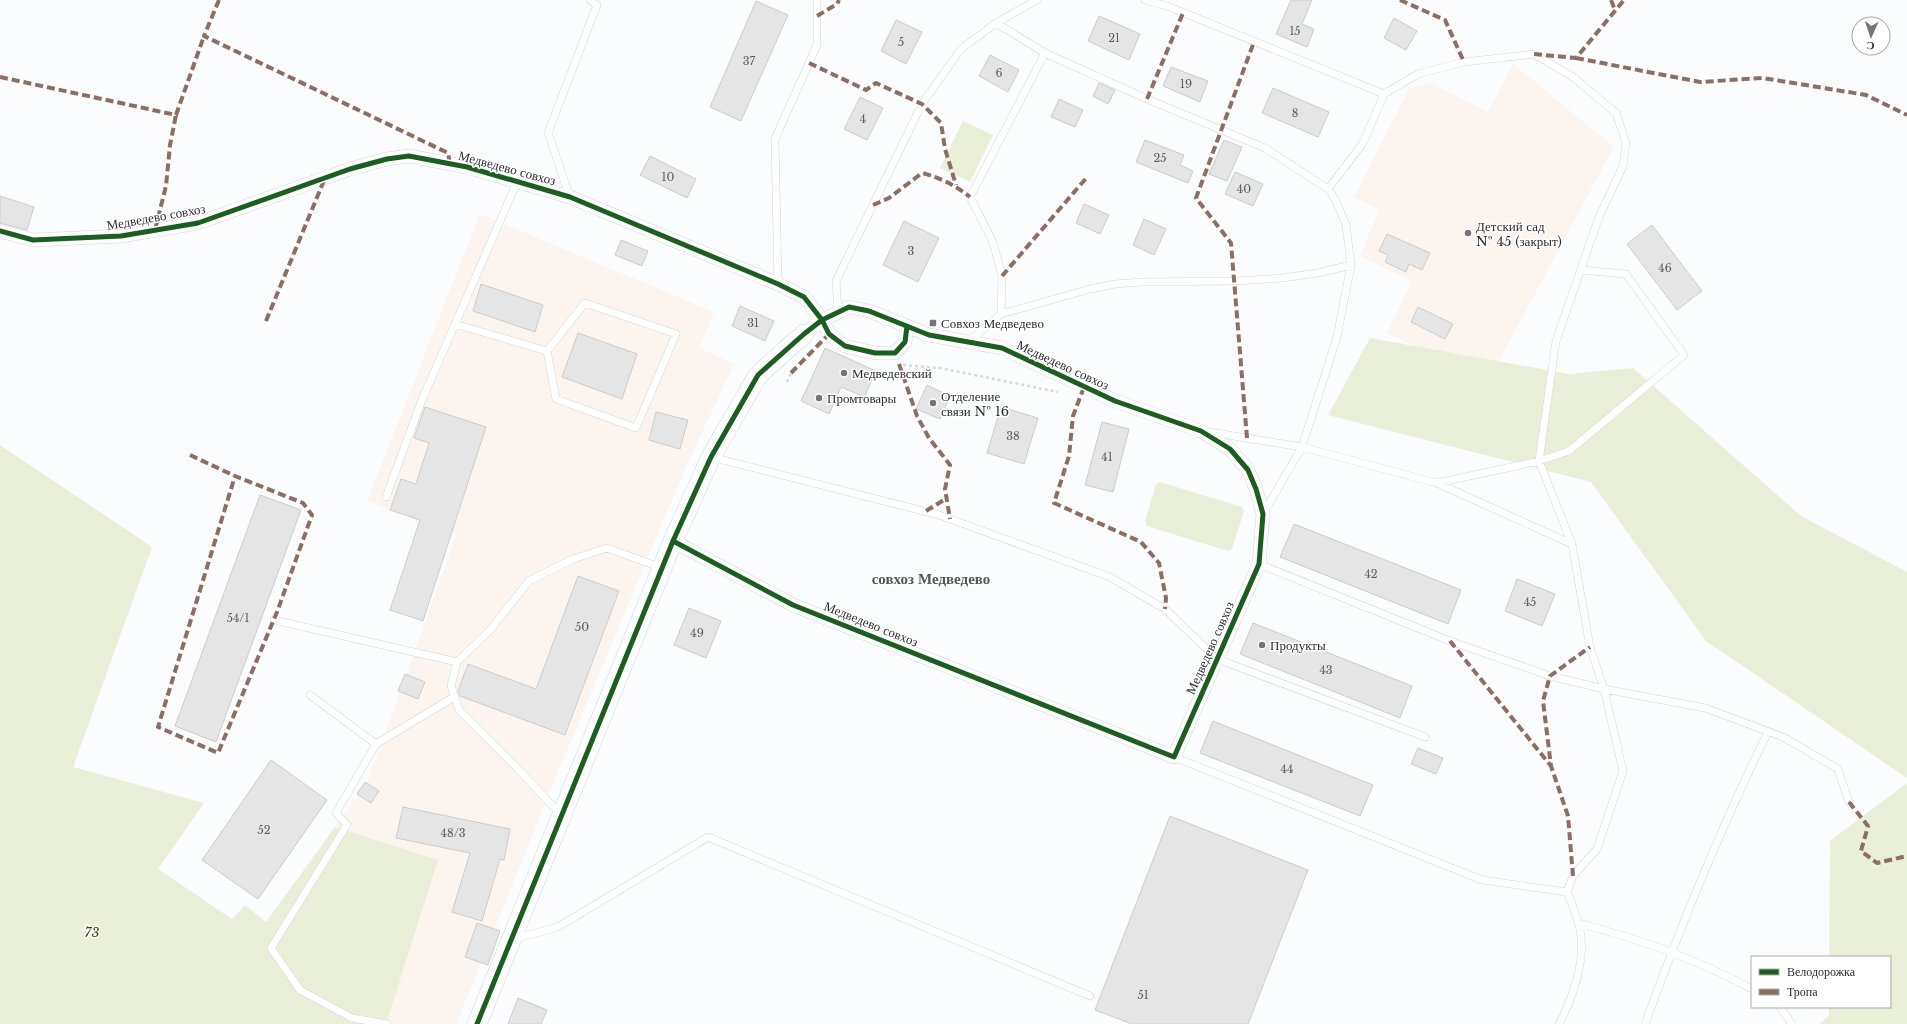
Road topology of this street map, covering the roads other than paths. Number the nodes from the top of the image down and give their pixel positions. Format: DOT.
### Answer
graph roads {
  1 [pos="590,0"];
  2 [pos="1037,0"];
  3 [pos="1145,0"];
  4 [pos="1169,3"];
  5 [pos="817,4"];
  6 [pos="996,23"];
  7 [pos="1045,53"];
  8 [pos="1384,94"];
  9 [pos="518,182"];
  10 [pos="1328,189"];
  11 [pos="570,197"];
  12 [pos="0,232"];
  13 [pos="1351,265"];
  14 [pos="1581,270"];
  15 [pos="778,284"];
  16 [pos="838,311"];
  17 [pos="1001,314"];
  18 [pos="822,320"];
  19 [pos="454,324"];
  20 [pos="907,326"];
  21 [pos="804,334"];
  22 [pos="968,342"];
  23 [pos="547,351"];
  24 [pos="1201,431"];
  25 [pos="1302,447"];
  26 [pos="711,457"];
  27 [pos="1539,461"];
  28 [pos="1437,483"];
  29 [pos="386,497"];
  30 [pos="1262,514"];
  31 [pos="673,541"];
  32 [pos="1572,544"];
  33 [pos="1259,564"];
  34 [pos="662,568"];
  35 [pos="274,620"];
  36 [pos="1217,659"];
  37 [pos="457,662"];
  38 [pos="1604,689"];
  39 [pos="310,695"];
  40 [pos="454,697"];
  41 [pos="1768,732"];
  42 [pos="1424,737"];
  43 [pos="376,744"];
  44 [pos="1174,757"];
  45 [pos="1849,802"];
  46 [pos="561,815"];
  47 [pos="1567,892"];
  48 [pos="1578,922"];
  49 [pos="510,940"];
  50 [pos="1670,953"];
  51 [pos="1751,988"];
  52 [pos="1090,996"];
  53 [pos="1781,1008"];
  54 [pos="387,1024"];
  55 [pos="477,1024"];
  56 [pos="1559,1024"];
  57 [pos="1645,1024"];
  58 [pos="1792,1024"];
  1 -- 11 [label="lane"];
  2 -- 6 [label="lane"];
  3 -- 4 [label="lane"];
  4 -- 8 [label="lane"];
  5 -- 15 [label="lane"];
  6 -- 7 [label="lane"];
  6 -- 16 [label="lane"];
  7 -- 10 [label="lane"];
  7 -- 17 [label="lane"];
  8 -- 10 [label="lane"];
  8 -- 14 [label="lane"];
  9 -- 11 [label="street, Медведево совхоз"];
  9 -- 12 [label="street, Медведево совхоз"];
  9 -- 19 [label="lane"];
  10 -- 13 [label="lane"];
  11 -- 15 [label="street, Медведево совхоз"];
  13 -- 17 [label="lane"];
  13 -- 25 [label="lane"];
  14 -- 27 [label="lane"];
  14 -- 27 [label="lane"];
  15 -- 18 [label="street, Медведево совхоз"];
  16 -- 18 [label="street, Медведево совхоз"];
  16 -- 20 [label="street, Медведево совхоз"];
  17 -- 22 [label="lane"];
  18 -- 20 [label="street"];
  18 -- 21 [label="street, Медведево совхоз"];
  19 -- 23 [label="lane"];
  19 -- 29 [label="lane"];
  20 -- 22 [label="street, Медведево совхоз"];
  21 -- 26 [label="street"];
  22 -- 24 [label="street, Медведево совхоз"];
  23 -- 23 [label="lane"];
  24 -- 25 [label="lane"];
  24 -- 30 [label="street, Медведево совхоз"];
  25 -- 28 [label="lane"];
  25 -- 30 [label="lane"];
  26 -- 31 [label="street"];
  26 -- 36 [label="lane"];
  27 -- 28 [label="lane"];
  27 -- 32 [label="lane"];
  28 -- 32 [label="lane"];
  30 -- 33 [label="street, Медведево совхоз"];
  31 -- 34 [label="street"];
  31 -- 44 [label="street, Медведево совхоз"];
  32 -- 38 [label="lane"];
  33 -- 36 [label="street, Медведево совхоз"];
  33 -- 38 [label="lane"];
  34 -- 37 [label="lane"];
  34 -- 46 [label="street"];
  35 -- 37 [label="lane"];
  36 -- 42 [label="lane"];
  36 -- 44 [label="street, Медведево совхоз"];
  37 -- 40 [label="lane"];
  38 -- 41 [label="lane"];
  38 -- 47 [label="lane"];
  39 -- 43 [label="lane"];
  40 -- 43 [label="lane"];
  40 -- 46 [label="lane"];
  41 -- 45 [label="lane"];
  41 -- 50 [label="lane"];
  43 -- 54 [label="lane"];
  44 -- 47 [label="lane"];
  46 -- 49 [label="street"];
  47 -- 48 [label="lane"];
  48 -- 50 [label="lane"];
  48 -- 56 [label="lane"];
  49 -- 52 [label="lane"];
  49 -- 55 [label="street"];
  50 -- 51 [label="lane"];
  50 -- 57 [label="lane"];
  53 -- 58 [label="lane"];
}
